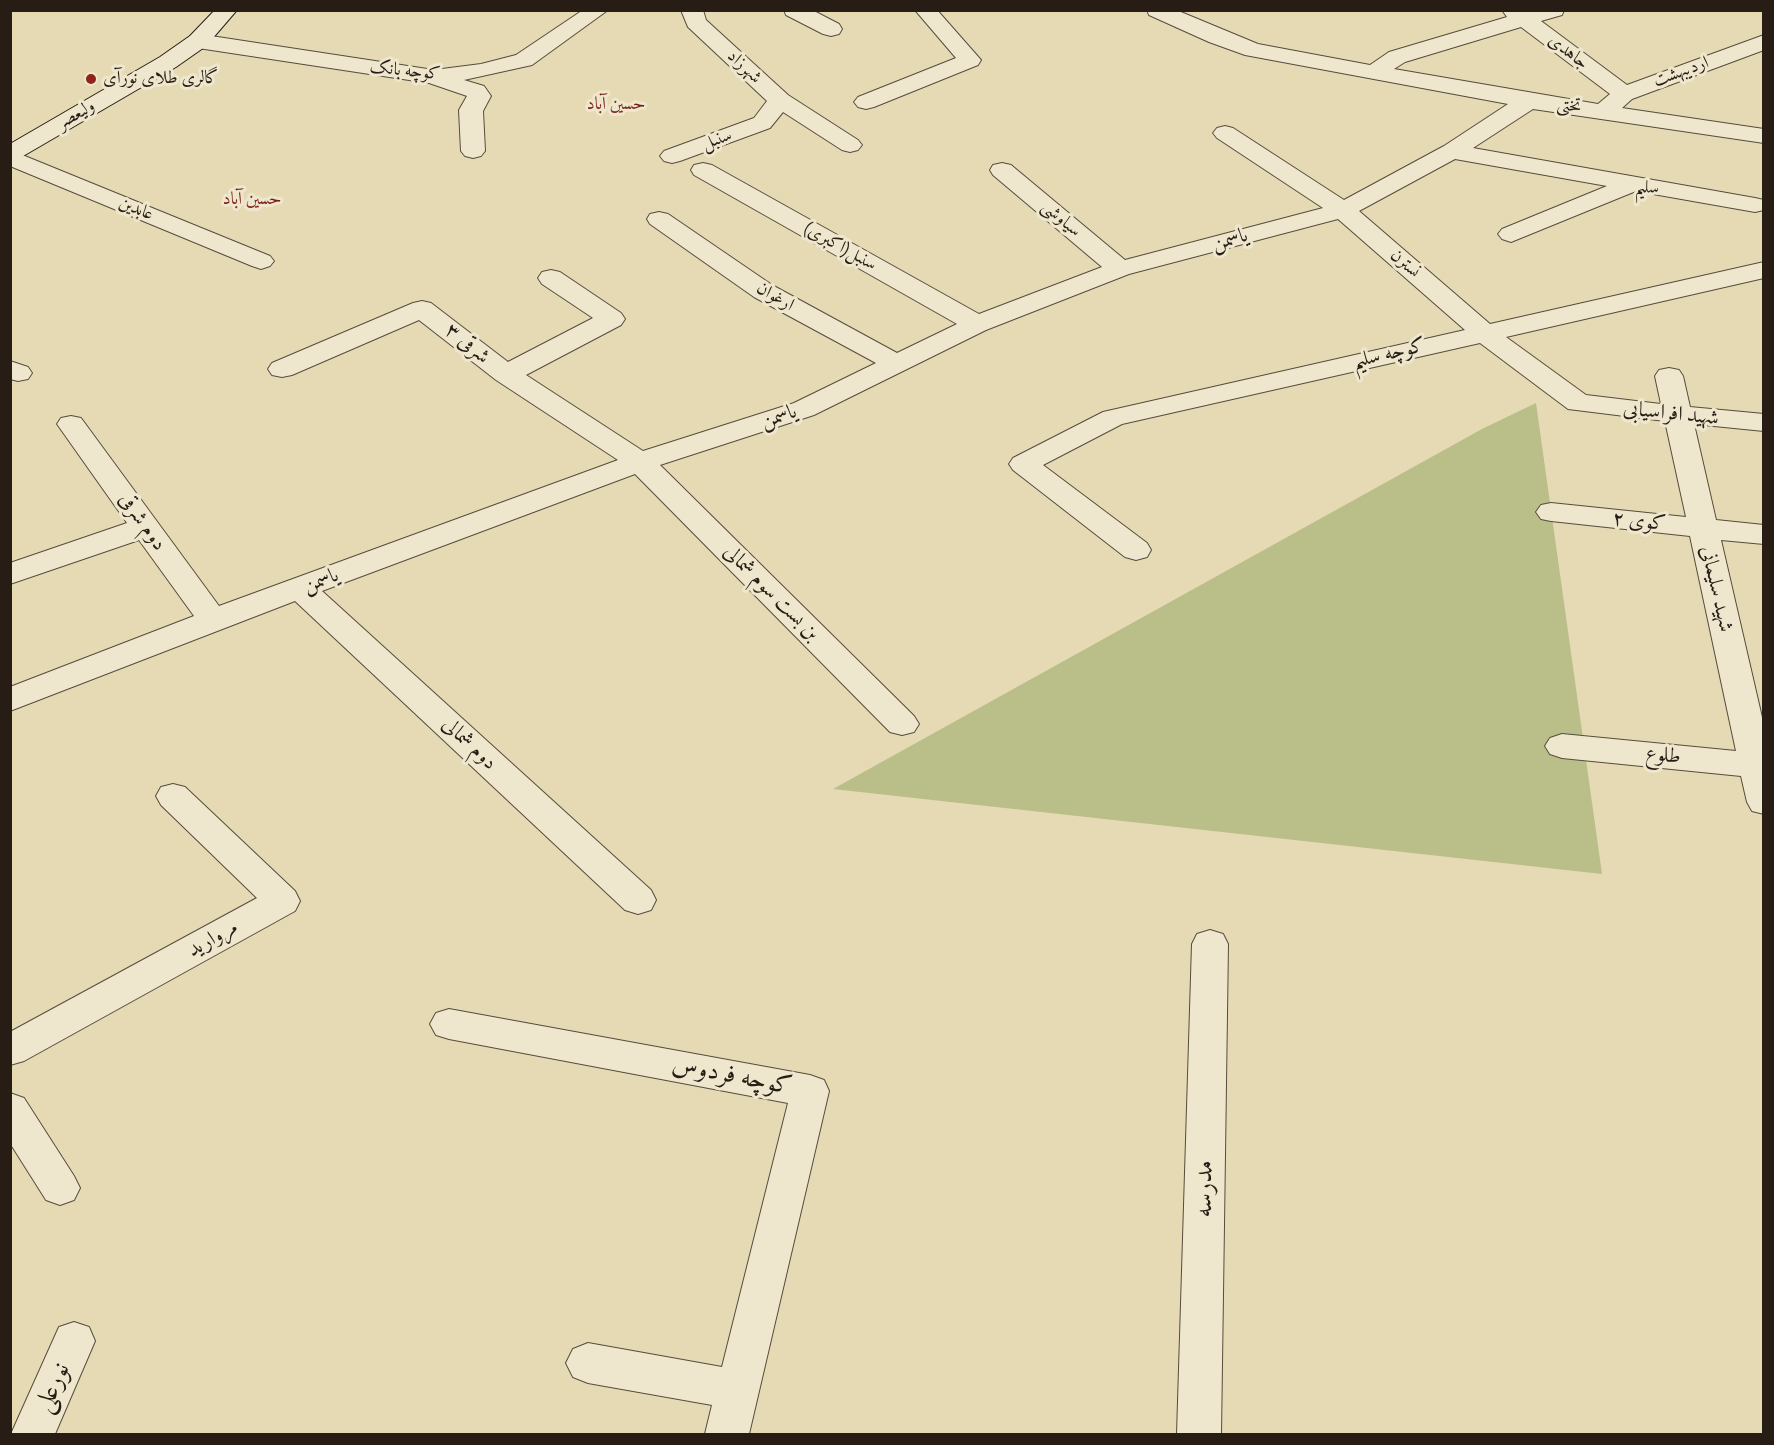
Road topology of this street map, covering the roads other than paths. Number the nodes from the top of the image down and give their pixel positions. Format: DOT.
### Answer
graph roads {
  1 [pos="227,10"];
  2 [pos="598,10"];
  3 [pos="692,10"];
  4 [pos="794,10"];
  5 [pos="925,10"];
  6 [pos="1156,10"];
  7 [pos="1554,10"];
  8 [pos="1518,15"];
  9 [pos="831,29"];
  10 [pos="198,41"];
  11 [pos="1764,42"];
  12 [pos="1374,72"];
  13 [pos="434,77"];
  14 [pos="1624,94"];
  15 [pos="780,100"];
  16 [pos="1529,101"];
  17 [pos="866,102"];
  18 [pos="1604,111"];
  19 [pos="762,123"];
  20 [pos="1225,133"];
  21 [pos="1764,136"];
  22 [pos="850,145"];
  23 [pos="473,151"];
  24 [pos="1452,151"];
  25 [pos="10,155"];
  26 [pos="672,156"];
  27 [pos="703,170"];
  28 [pos="1002,170"];
  29 [pos="1635,183"];
  30 [pos="1755,204"];
  31 [pos="1343,210"];
  32 [pos="659,219"];
  33 [pos="1511,234"];
  34 [pos="261,261"];
  35 [pos="1120,269"];
  36 [pos="1764,270"];
  37 [pos="551,278"];
  38 [pos="977,324"];
  39 [pos="1483,332"];
  40 [pos="897,364"];
  41 [pos="282,369"];
  42 [pos="506,374"];
  43 [pos="1669,376"];
  44 [pos="1578,403"];
  45 [pos="1677,415"];
  46 [pos="1764,423"];
  47 [pos="71,424"];
  48 [pos="640,462"];
  49 [pos="1551,512"];
  50 [pos="146,527"];
  51 [pos="1703,528"];
  52 [pos="1764,535"];
  53 [pos="1136,550"];
  54 [pos="10,574"];
  55 [pos="301,589"];
  56 [pos="213,620"];
  57 [pos="10,700"];
  58 [pos="902,724"];
  59 [pos="1562,746"];
  60 [pos="1760,766"];
  61 [pos="173,796"];
  62 [pos="1764,802"];
  63 [pos="638,900"];
  64 [pos="1210,944"];
  65 [pos="449,1024"];
  66 [pos="10,1050"];
  67 [pos="10,1109"];
  68 [pos="60,1188"];
  69 [pos="74,1341"];
  70 [pos="588,1363"];
  71 [pos="737,1390"];
  72 [pos="33,1434"];
  73 [pos="727,1434"];
  74 [pos="1199,1434"];
  1 -- 10 [label="street, ولیعصر"];
  2 -- 13 [label="street, کوچه بانک"];
  3 -- 15 [label="street, شهرزاد"];
  4 -- 9 [label="street"];
  5 -- 17 [label="street"];
  6 -- 12 [label="street, تختی"];
  7 -- 8 [label="street"];
  8 -- 12 [label="street"];
  8 -- 14 [label="street, جاهدی"];
  10 -- 13 [label="street, کوچه بانک"];
  10 -- 25 [label="street, ولیعصر"];
  11 -- 14 [label="street, اردیبهشت"];
  12 -- 16 [label="street, تختی"];
  13 -- 23 [label="street"];
  14 -- 18 [label="street, اردیبهشت"];
  15 -- 19 [label="street, شهرزاد"];
  15 -- 22 [label="street"];
  16 -- 18 [label="street, تختی"];
  16 -- 24 [label="street, یاسمن"];
  18 -- 21 [label="street, تختی"];
  19 -- 26 [label="street, سنبل"];
  20 -- 31 [label="street, نسترن"];
  24 -- 29 [label="street"];
  24 -- 31 [label="street, یاسمن"];
  25 -- 34 [label="street, عابدین"];
  27 -- 38 [label="street, سنبل(اکبری)"];
  28 -- 35 [label="street, سیاوشی"];
  29 -- 30 [label="street, سلیم"];
  29 -- 33 [label="street, سلیم"];
  31 -- 35 [label="street, یاسمن"];
  31 -- 39 [label="street, نسترن"];
  32 -- 40 [label="street, ارغوان"];
  35 -- 38 [label="street, یاسمن"];
  36 -- 39 [label="street, کوچه سلیم"];
  37 -- 42 [label="street"];
  38 -- 40 [label="street, یاسمن"];
  39 -- 44 [label="street, نسترن"];
  39 -- 53 [label="street, کوچه سلیم"];
  40 -- 48 [label="street, یاسمن"];
  41 -- 42 [label="street, ۳ شرقی"];
  42 -- 48 [label="street, ۳ شرقی"];
  43 -- 45 [label="street, شهید سلیمانی"];
  44 -- 45 [label="street, شهید افراسیابی"];
  45 -- 46 [label="street, شهید افراسیابی"];
  45 -- 51 [label="street, شهید سلیمانی"];
  47 -- 50 [label="street, دوم شرقی"];
  48 -- 55 [label="street, یاسمن"];
  48 -- 58 [label="street, بن بست سوم شمالی"];
  49 -- 51 [label="street, کوی ۲"];
  50 -- 54 [label="street"];
  50 -- 56 [label="street, دوم شرقی"];
  51 -- 52 [label="street, کوی ۲"];
  51 -- 60 [label="street, شهید سلیمانی"];
  55 -- 56 [label="street, یاسمن"];
  55 -- 63 [label="street, دوم شمالی"];
  56 -- 57 [label="street, یاسمن"];
  59 -- 60 [label="street, طلوع"];
  60 -- 62 [label="street, شهید سلیمانی"];
  61 -- 66 [label="street, مروارید"];
  64 -- 74 [label="street, مدرسه"];
  65 -- 71 [label="street, کوچه فردوس"];
  67 -- 68 [label="street"];
  69 -- 72 [label="street, نورعلی"];
  70 -- 71 [label="street"];
  71 -- 73 [label="street, کوچه فردوس"];
}
